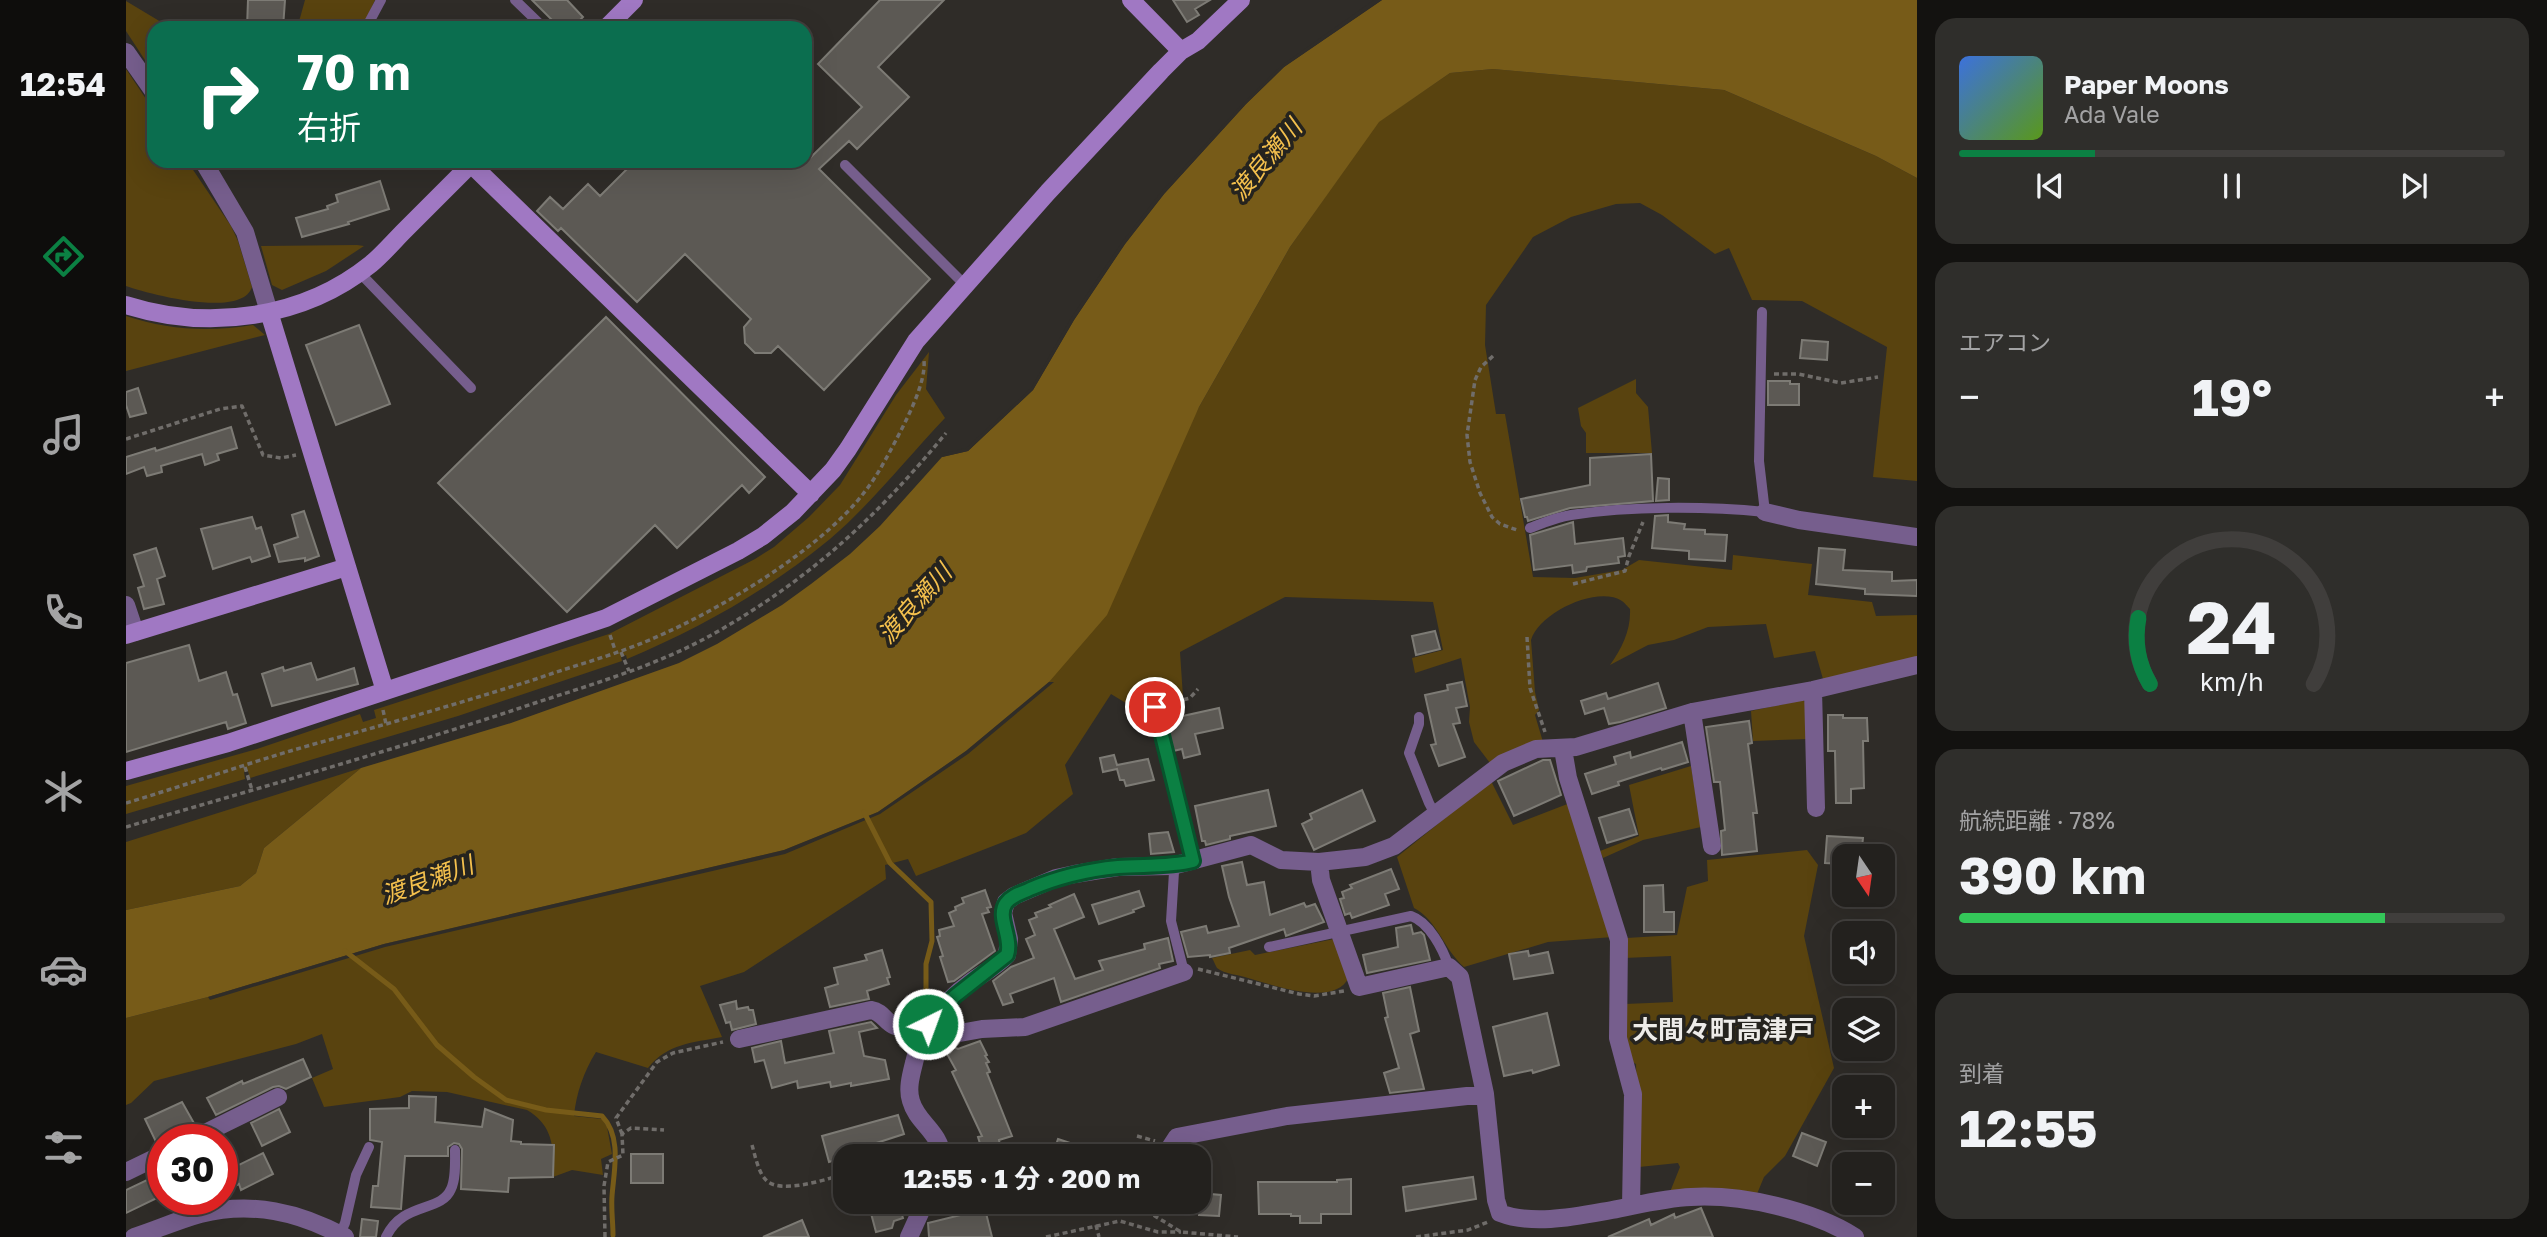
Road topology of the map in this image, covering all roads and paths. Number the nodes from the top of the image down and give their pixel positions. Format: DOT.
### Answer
graph roads {
  1 [pos="381,0"];
  2 [pos="514,0"];
  3 [pos="634,0"];
  4 [pos="1130,0"];
  5 [pos="1241,0"];
  6 [pos="370,21"];
  7 [pos="536,21"];
  8 [pos="613,21"];
  9 [pos="1181,51"];
  10 [pos="126,52"];
  11 [pos="147,82"];
  12 [pos="845,165"];
  13 [pos="207,168"];
  14 [pos="465,168"];
  15 [pos="477,168"];
  16 [pos="359,272"];
  17 [pos="965,285"];
  18 [pos="126,305"];
  19 [pos="270,312"];
  20 [pos="1762,312"];
  21 [pos="1493,356"];
  22 [pos="1878,377"];
  23 [pos="1759,379"];
  24 [pos="471,388"];
  25 [pos="946,433"];
  26 [pos="126,439"];
  27 [pos="312,451"];
  28 [pos="811,494"];
  29 [pos="1648,510"];
  30 [pos="1765,512"];
  31 [pos="1530,528"];
  32 [pos="1917,537"];
  33 [pos="347,567"];
  34 [pos="1573,584"];
  35 [pos="126,605"];
  36 [pos="608,630"];
  37 [pos="130,634"];
  38 [pos="1527,636"];
  39 [pos="1917,665"];
  40 [pos="629,671"];
  41 [pos="1198,689"];
  42 [pos="1813,690"];
  43 [pos="383,698"];
  44 [pos="1154,706"];
  45 [pos="1692,712"];
  46 [pos="1419,717"];
  47 [pos="386,724"];
  48 [pos="1555,748"];
  49 [pos="245,767"];
  50 [pos="126,771"];
  51 [pos="252,790"];
  52 [pos="1816,808"];
  53 [pos="1436,816"];
  54 [pos="126,827"];
  55 [pos="1712,846"];
  56 [pos="1193,861"];
  57 [pos="1318,862"];
  58 [pos="1172,866"];
  59 [pos="1339,932"];
  60 [pos="1269,947"];
  61 [pos="1448,967"];
  62 [pos="1184,972"];
  63 [pos="1359,987"];
  64 [pos="926,1029"];
  65 [pos="739,1039"];
  66 [pos="1485,1094"];
  67 [pos="278,1097"];
  68 [pos="223,1124"];
  69 [pos="664,1130"];
  70 [pos="622,1134"];
  71 [pos="938,1144"];
  72 [pos="1172,1144"];
  73 [pos="752,1145"];
  74 [pos="369,1147"];
  75 [pos="456,1150"];
  76 [pos="147,1162"];
  77 [pos="126,1172"];
  78 [pos="833,1177"];
  79 [pos="1631,1206"];
  80 [pos="1500,1213"];
  81 [pos="920,1214"];
  82 [pos="1152,1214"];
  83 [pos="1549,1219"];
  84 [pos="1096,1225"];
  85 [pos="1181,1232"];
  86 [pos="1158,1235"];
  87 [pos="343,1236"];
  88 [pos="134,1237"];
  89 [pos="386,1237"];
  90 [pos="605,1237"];
  91 [pos="909,1237"];
  92 [pos="1045,1237"];
  93 [pos="1099,1237"];
  94 [pos="1238,1237"];
  95 [pos="1416,1237"];
  96 [pos="1551,1237"];
  97 [pos="1855,1237"];
  1 -- 6 [label="lane"];
  2 -- 7 [label="lane"];
  3 -- 8 [label="street"];
  4 -- 9 [label="street"];
  5 -- 9 [label="street"];
  9 -- 17 [label="street"];
  10 -- 11 [label="street"];
  12 -- 17 [label="lane"];
  13 -- 19 [label="street"];
  14 -- 16 [label="street"];
  15 -- 28 [label="street"];
  16 -- 19 [label="street"];
  16 -- 24 [label="lane"];
  17 -- 28 [label="street"];
  18 -- 19 [label="street"];
  19 -- 27 [label="street"];
  20 -- 23 [label="lane"];
  21 -- 31 [label="path"];
  22 -- 23 [label="path"];
  23 -- 30 [label="lane"];
  25 -- 40 [label="path"];
  26 -- 27 [label="path"];
  27 -- 33 [label="street"];
  28 -- 43 [label="street"];
  29 -- 30 [label="lane"];
  29 -- 31 [label="lane"];
  29 -- 34 [label="path"];
  30 -- 32 [label="street"];
  33 -- 37 [label="street"];
  33 -- 43 [label="street"];
  35 -- 37 [label="street"];
  36 -- 40 [label="path"];
  38 -- 48 [label="path"];
  39 -- 42 [label="street"];
  40 -- 51 [label="path"];
  41 -- 44 [label="path"];
  42 -- 45 [label="street"];
  42 -- 52 [label="street"];
  43 -- 47 [label="path"];
  43 -- 50 [label="street"];
  44 -- 56 [label="lane"];
  45 -- 48 [label="street"];
  45 -- 55 [label="street"];
  46 -- 53 [label="lane"];
  48 -- 53 [label="street"];
  48 -- 79 [label="street"];
  49 -- 51 [label="path"];
  51 -- 54 [label="path"];
  53 -- 57 [label="street"];
  56 -- 57 [label="street"];
  56 -- 58 [label="street"];
  57 -- 59 [label="street"];
  58 -- 62 [label="lane"];
  58 -- 64 [label="street"];
  59 -- 60 [label="lane"];
  59 -- 61 [label="lane"];
  59 -- 63 [label="street"];
  61 -- 63 [label="street"];
  61 -- 66 [label="street"];
  62 -- 63 [label="path"];
  62 -- 64 [label="street"];
  64 -- 65 [label="street"];
  64 -- 71 [label="street"];
  65 -- 70 [label="path"];
  66 -- 72 [label="street"];
  66 -- 80 [label="street"];
  67 -- 68 [label="street"];
  69 -- 70 [label="path"];
  70 -- 90 [label="path"];
  73 -- 78 [label="path"];
  74 -- 87 [label="lane"];
  75 -- 89 [label="lane"];
  76 -- 77 [label="street"];
  79 -- 83 [label="street"];
  79 -- 97 [label="street"];
  80 -- 83 [label="street"];
  80 -- 95 [label="path"];
  81 -- 91 [label="street"];
  82 -- 85 [label="path"];
  83 -- 96 [label="street"];
  84 -- 86 [label="path"];
  84 -- 92 [label="path"];
  84 -- 93 [label="path"];
  85 -- 86 [label="path"];
  85 -- 94 [label="path"];
  87 -- 88 [label="street"];
}
